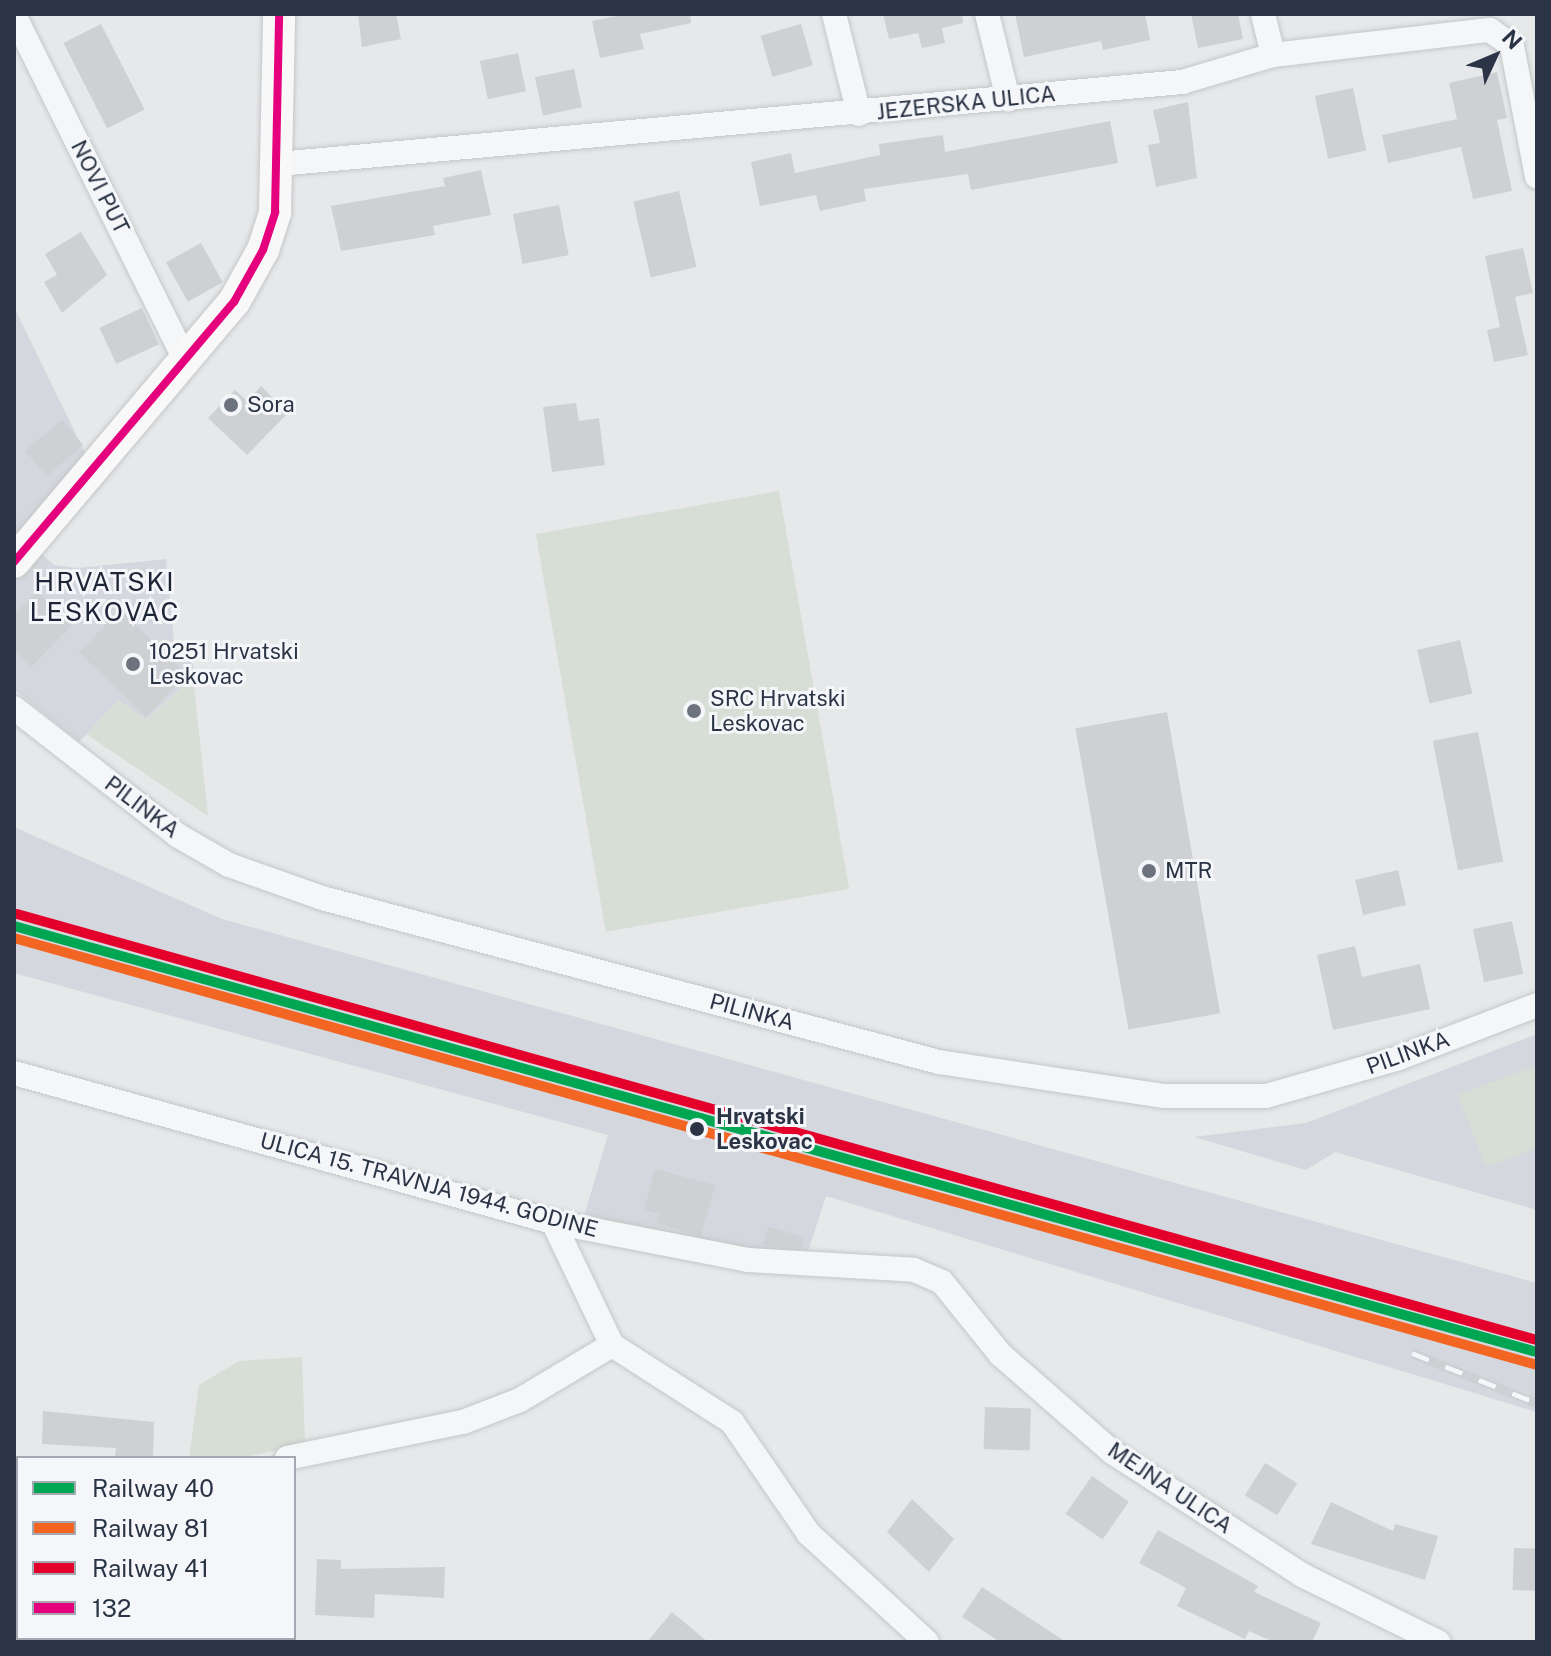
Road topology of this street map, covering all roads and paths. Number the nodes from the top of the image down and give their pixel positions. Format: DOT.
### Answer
graph roads {
  1 [pos="279,14"];
  2 [pos="834,14"];
  3 [pos="987,14"];
  4 [pos="1263,14"];
  5 [pos="14,15"];
  6 [pos="1273,55"];
  7 [pos="1008,99"];
  8 [pos="859,114"];
  9 [pos="278,164"];
  10 [pos="1537,177"];
  11 [pos="185,360"];
  12 [pos="14,562"];
  13 [pos="14,708"];
  14 [pos="1537,1005"];
  15 [pos="14,1073"];
  16 [pos="553,1222"];
  17 [pos="942,1282"];
  18 [pos="612,1345"];
  19 [pos="296,1456"];
  20 [pos="927,1642"];
  21 [pos="1438,1642"];
  1 -- 9 [label="main road"];
  2 -- 8 [label="street"];
  3 -- 7 [label="street"];
  4 -- 6 [label="street"];
  5 -- 11 [label="street, NOVI PUT"];
  6 -- 7 [label="street, JEZERSKA ULICA"];
  6 -- 10 [label="street, JEZERSKA ULICA"];
  7 -- 8 [label="street, JEZERSKA ULICA"];
  8 -- 9 [label="street, JEZERSKA ULICA"];
  9 -- 11 [label="main road"];
  11 -- 12 [label="main road"];
  13 -- 14 [label="street, PILINKA"];
  15 -- 16 [label="street, ULICA 15. TRAVNJA 1944. GODINE"];
  16 -- 17 [label="street, ULICA 15. TRAVNJA 1944. GODINE"];
  16 -- 18 [label="street"];
  17 -- 21 [label="street, MEJNA ULICA"];
  18 -- 19 [label="street"];
  18 -- 20 [label="street"];
}
